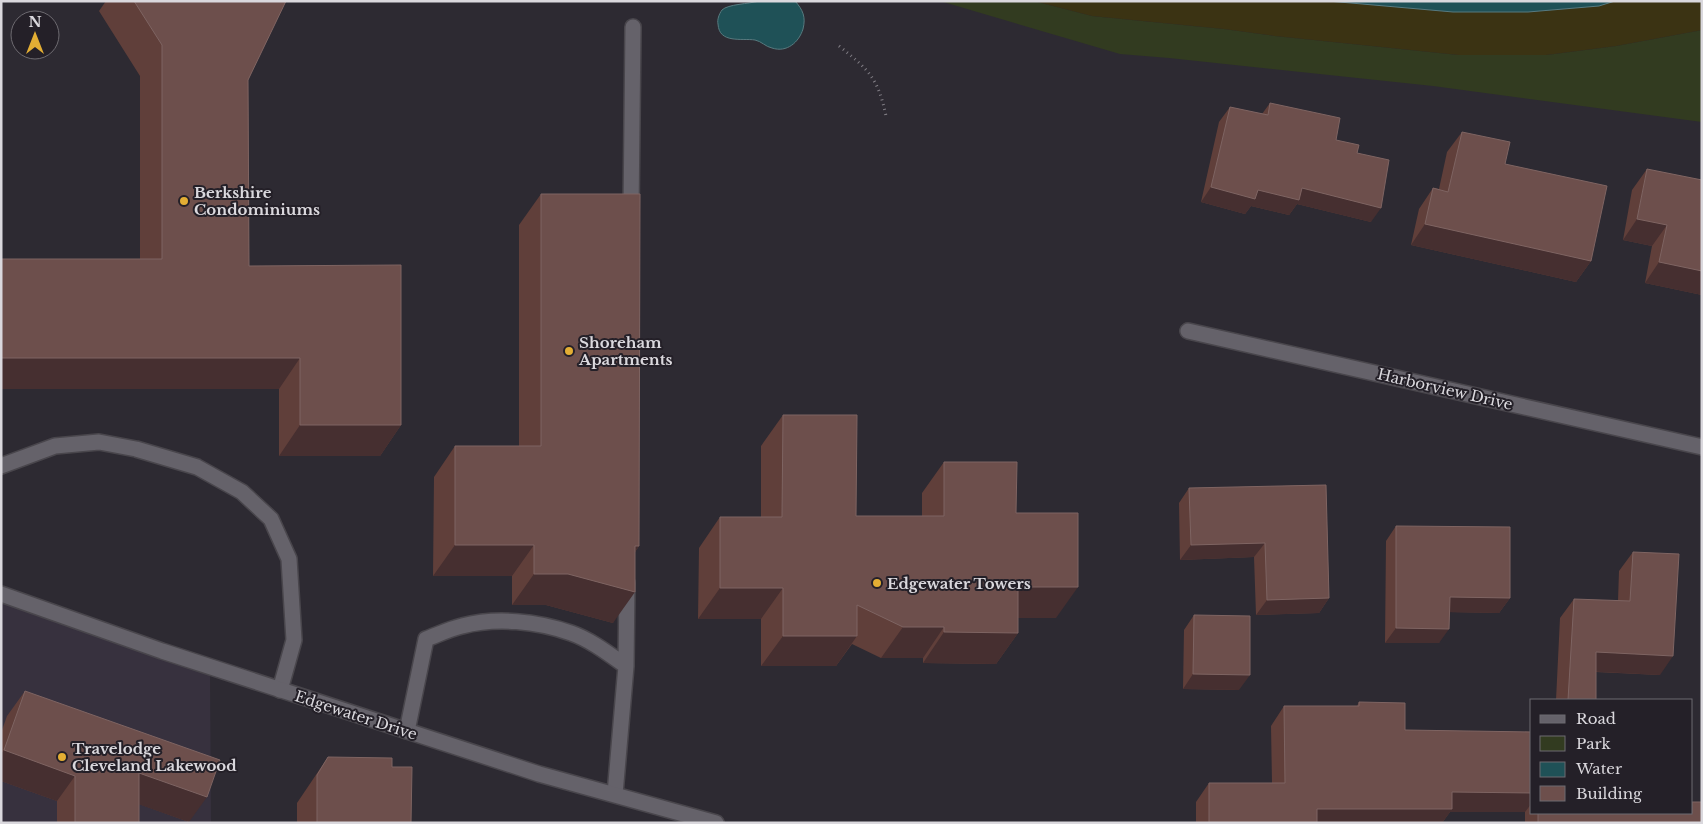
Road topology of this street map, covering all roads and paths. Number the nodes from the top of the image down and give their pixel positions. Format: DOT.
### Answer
graph roads {
  1 [pos="633,27"];
  2 [pos="839,46"];
  3 [pos="886,116"];
  4 [pos="631,227"];
  5 [pos="1188,331"];
  6 [pos="1702,447"];
  7 [pos="1,466"];
  8 [pos="628,566"];
  9 [pos="1,594"];
  10 [pos="626,666"];
  11 [pos="280,690"];
  12 [pos="407,731"];
  13 [pos="615,794"];
  14 [pos="716,823"];
  1 -- 4 [label="street"];
  2 -- 3 [label="path"];
  5 -- 6 [label="street, Harborview Drive"];
  7 -- 11 [label="street"];
  8 -- 10 [label="street"];
  9 -- 11 [label="street, Edgewater Drive"];
  10 -- 12 [label="street"];
  10 -- 13 [label="street"];
  11 -- 12 [label="street, Edgewater Drive"];
  12 -- 13 [label="street, Edgewater Drive"];
  13 -- 14 [label="street, Edgewater Drive"];
}
